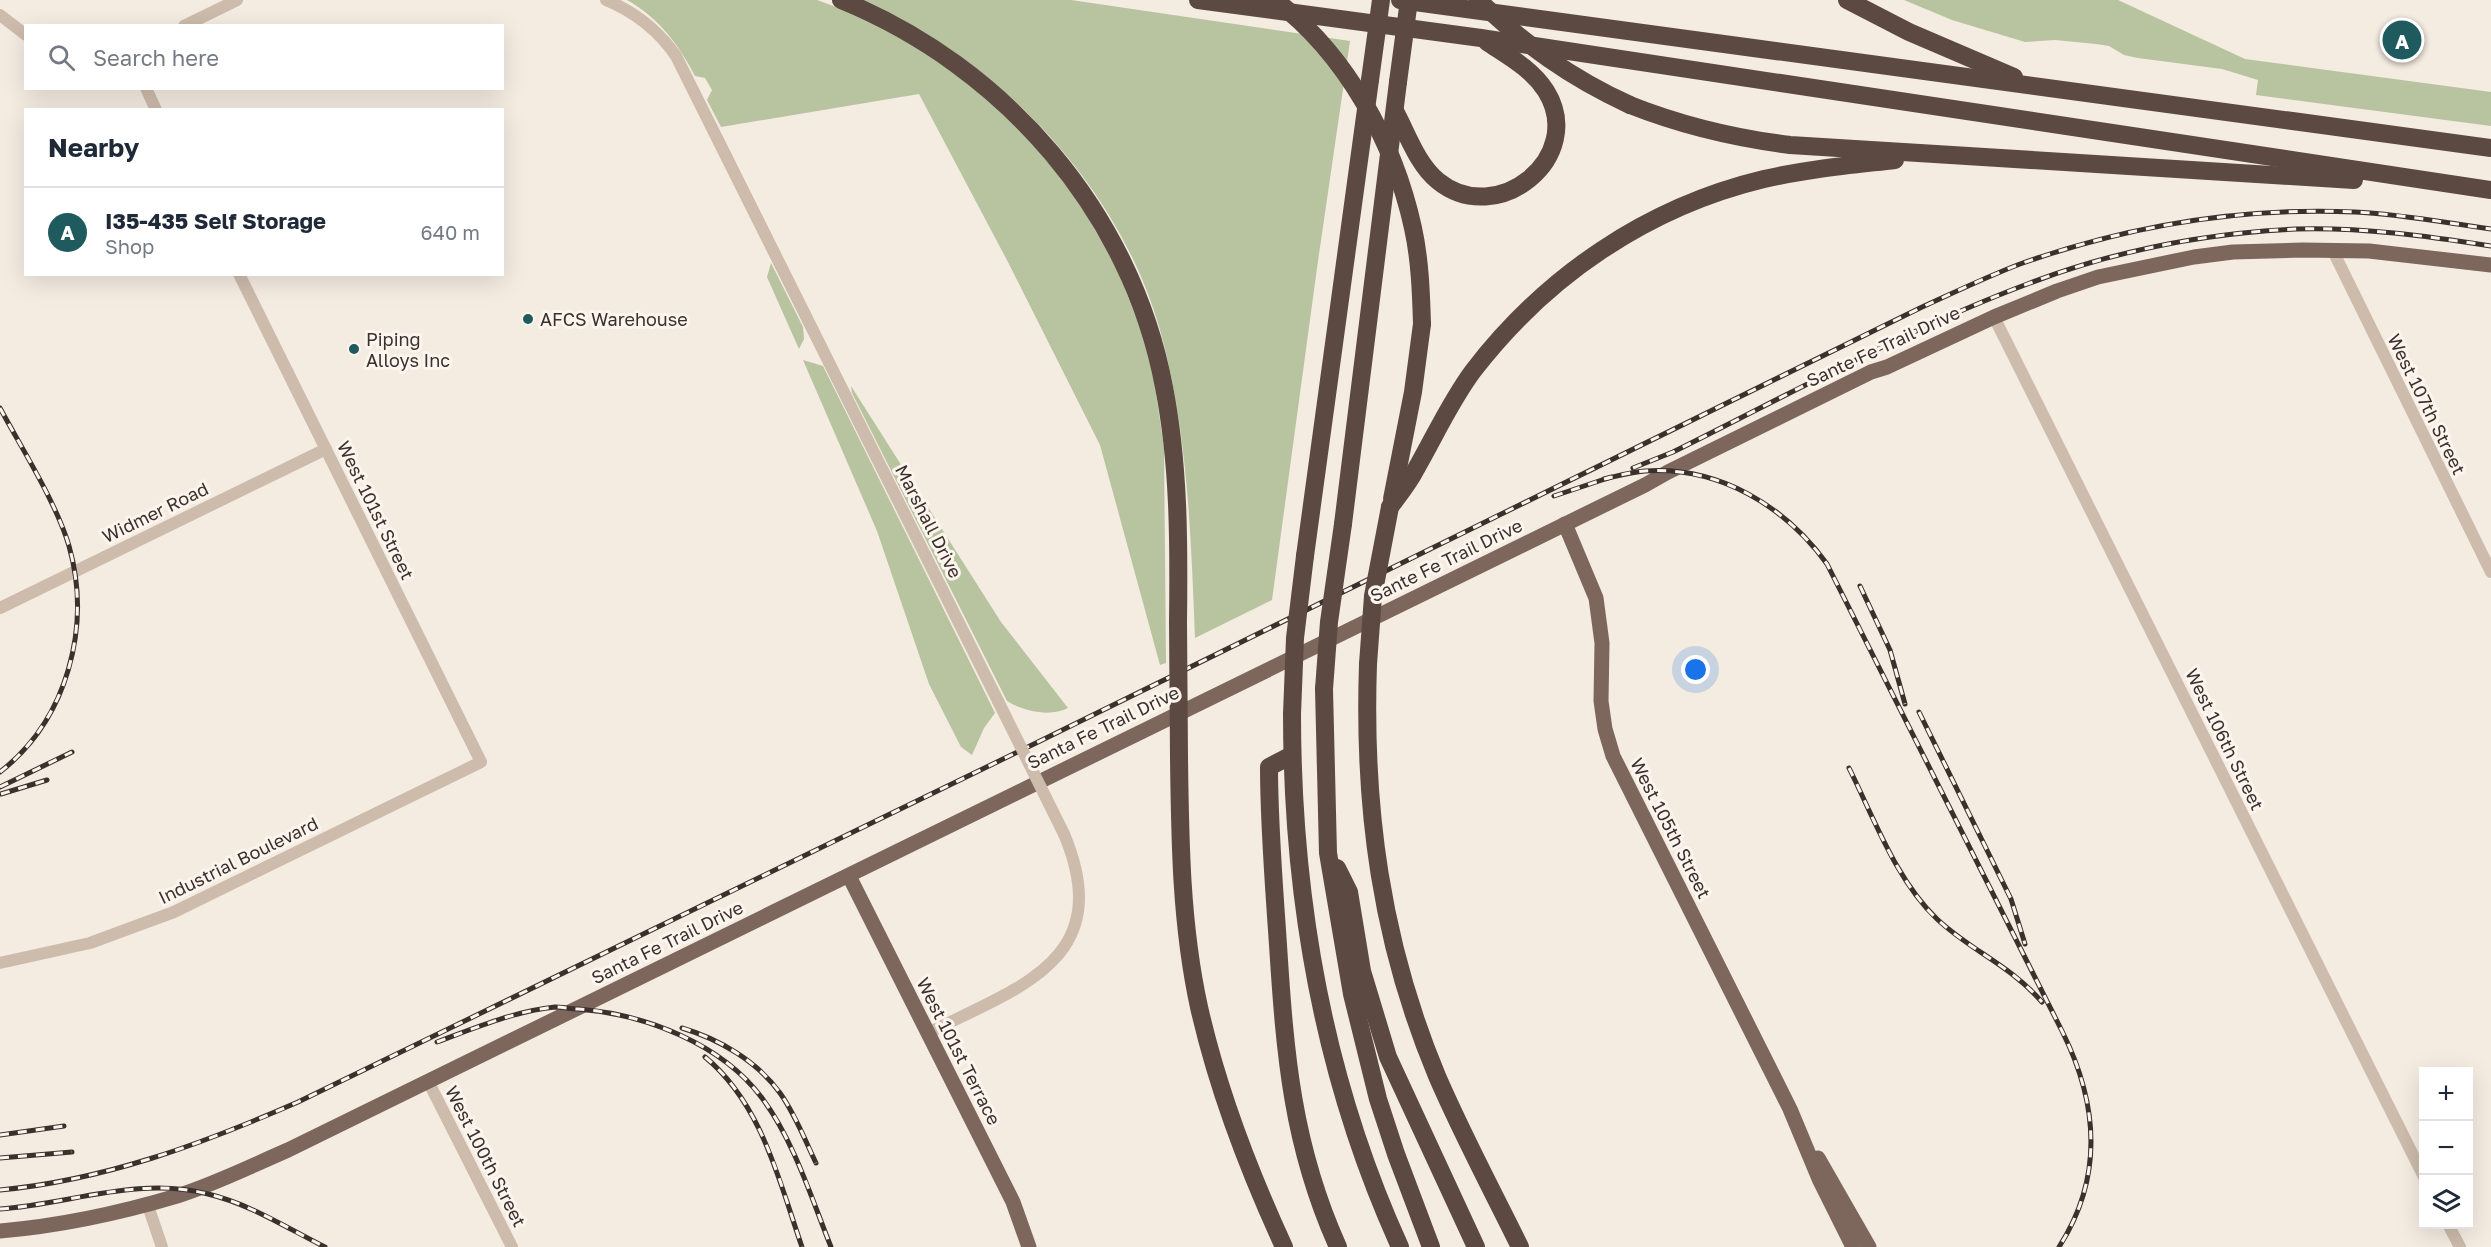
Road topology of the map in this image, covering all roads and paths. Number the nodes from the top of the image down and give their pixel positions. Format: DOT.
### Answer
graph roads {
  1 [pos="237,0"];
  2 [pos="606,0"];
  3 [pos="841,0"];
  4 [pos="1198,0"];
  5 [pos="1275,0"];
  6 [pos="1381,0"];
  7 [pos="1400,0"];
  8 [pos="1409,0"];
  9 [pos="1478,0"];
  10 [pos="1847,0"];
  11 [pos="0,15"];
  12 [pos="188,24"];
  13 [pos="24,33"];
  14 [pos="1481,38"];
  15 [pos="2036,86"];
  16 [pos="147,90"];
  17 [pos="155,108"];
  18 [pos="1395,111"];
  19 [pos="2491,148"];
  20 [pos="1939,154"];
  21 [pos="2487,189"];
  22 [pos="2333,250"];
  23 [pos="2491,265"];
  24 [pos="240,276"];
  25 [pos="1994,317"];
  26 [pos="326,449"];
  27 [pos="1390,507"];
  28 [pos="1565,524"];
  29 [pos="2491,572"];
  30 [pos="0,608"];
  31 [pos="1333,636"];
  32 [pos="1292,755"];
  33 [pos="481,762"];
  34 [pos="1328,853"];
  35 [pos="849,876"];
  36 [pos="0,963"];
  37 [pos="928,1033"];
  38 [pos="428,1081"];
  39 [pos="1800,1133"];
  40 [pos="2423,1175"];
  41 [pos="147,1203"];
  42 [pos="2451,1229"];
  43 [pos="0,1232"];
  44 [pos="162,1247"];
  45 [pos="512,1247"];
  46 [pos="1029,1247"];
  47 [pos="1284,1247"];
  48 [pos="1338,1247"];
  49 [pos="1400,1247"];
  50 [pos="1431,1247"];
  51 [pos="1476,1247"];
  52 [pos="1520,1247"];
  53 [pos="1853,1247"];
  54 [pos="1869,1247"];
  55 [pos="2460,1247"];
  1 -- 12 [label="street"];
  2 -- 37 [label="street, Marshall Drive, bridge"];
  3 -- 47 [label="highway, bridge"];
  4 -- 14 [label="highway"];
  5 -- 27 [label="highway, bridge"];
  6 -- 32 [label="highway, bridge"];
  7 -- 15 [label="highway"];
  8 -- 18 [label="highway, bridge"];
  9 -- 20 [label="highway, bridge"];
  10 -- 15 [label="highway"];
  11 -- 13 [label="street"];
  14 -- 18 [label="highway"];
  14 -- 21 [label="highway"];
  15 -- 19 [label="highway"];
  16 -- 17 [label="street"];
  18 -- 34 [label="highway, bridge"];
  20 -- 21 [label="highway"];
  20 -- 27 [label="highway"];
  22 -- 23 [label="main road, Sante Fe Trail Drive"];
  22 -- 25 [label="main road, Sante Fe Trail Drive"];
  22 -- 29 [label="street, West 107th Street"];
  24 -- 26 [label="street, West 101st Street"];
  25 -- 28 [label="main road, Sante Fe Trail Drive"];
  25 -- 40 [label="street, West 106th Street"];
  26 -- 30 [label="street, Widmer Road"];
  26 -- 33 [label="street, West 101st Street"];
  27 -- 52 [label="highway, bridge"];
  28 -- 31 [label="main road, Sante Fe Trail Drive"];
  28 -- 39 [label="main road, West 105th Street"];
  31 -- 35 [label="main road, Santa Fe Trail Drive"];
  32 -- 48 [label="highway"];
  32 -- 49 [label="highway"];
  33 -- 36 [label="street, Industrial Boulevard"];
  34 -- 50 [label="highway"];
  34 -- 51 [label="highway"];
  35 -- 37 [label="main road, West 101st Terrace"];
  35 -- 38 [label="main road, Santa Fe Trail Drive"];
  37 -- 46 [label="main road, West 101st Terrace"];
  38 -- 41 [label="main road, Santa Fe Trail Drive"];
  38 -- 45 [label="street, West 100th Street"];
  39 -- 53 [label="main road, West 105th Street"];
  39 -- 54 [label="main road, West 105th Street"];
  41 -- 43 [label="main road, Santa Fe Trail Drive"];
  41 -- 44 [label="street"];
  42 -- 55 [label="street"];
}
